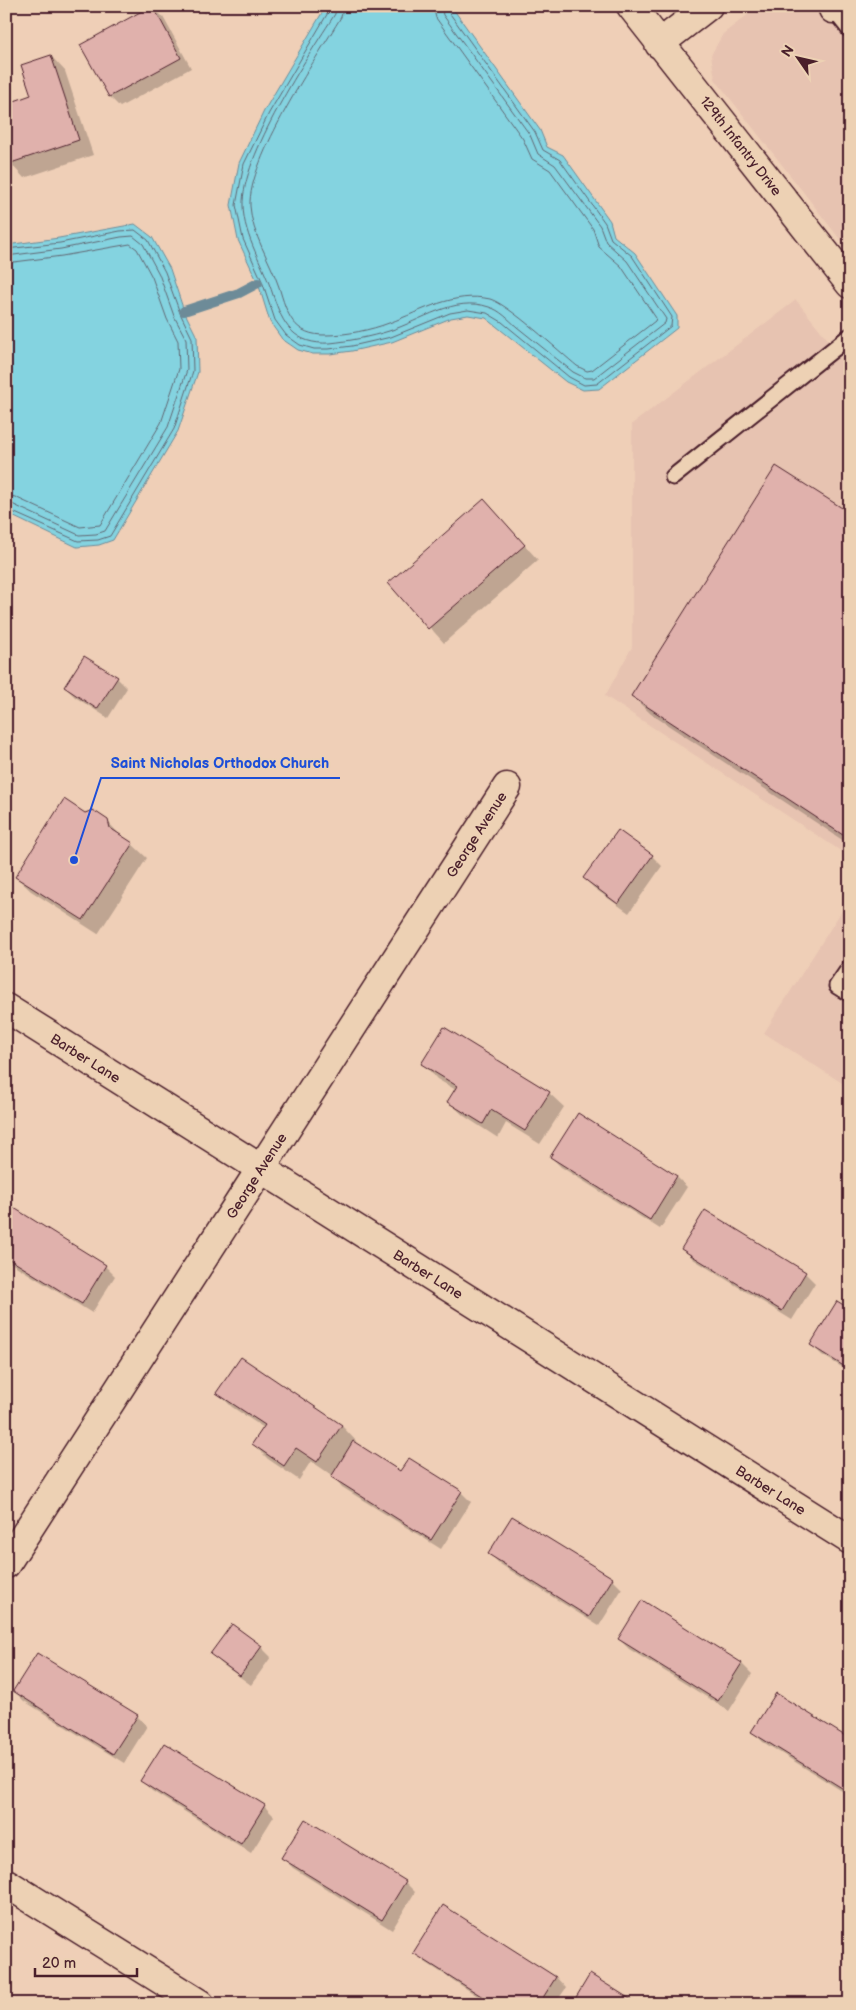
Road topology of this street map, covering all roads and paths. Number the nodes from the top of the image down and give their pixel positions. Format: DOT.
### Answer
graph roads {
  1 [pos="631,6"];
  2 [pos="708,6"];
  3 [pos="834,7"];
  4 [pos="850,30"];
  5 [pos="659,44"];
  6 [pos="850,284"];
  7 [pos="850,336"];
  8 [pos="673,477"];
  9 [pos="507,787"];
  10 [pos="850,967"];
  11 [pos="850,994"];
  12 [pos="6,1008"];
  13 [pos="261,1168"];
  14 [pos="850,1540"];
  15 [pos="6,1564"];
  16 [pos="6,1882"];
  17 [pos="200,2004"];
  1 -- 5 [label="street, 129th Infantry Drive"];
  2 -- 5 [label="street"];
  3 -- 4 [label="lane"];
  5 -- 6 [label="street, 129th Infantry Drive"];
  7 -- 8 [label="lane"];
  9 -- 13 [label="street, George Avenue"];
  10 -- 11 [label="lane"];
  12 -- 13 [label="street, Barber Lane"];
  13 -- 14 [label="street, Barber Lane"];
  13 -- 15 [label="street, George Avenue"];
  16 -- 17 [label="street"];
}
